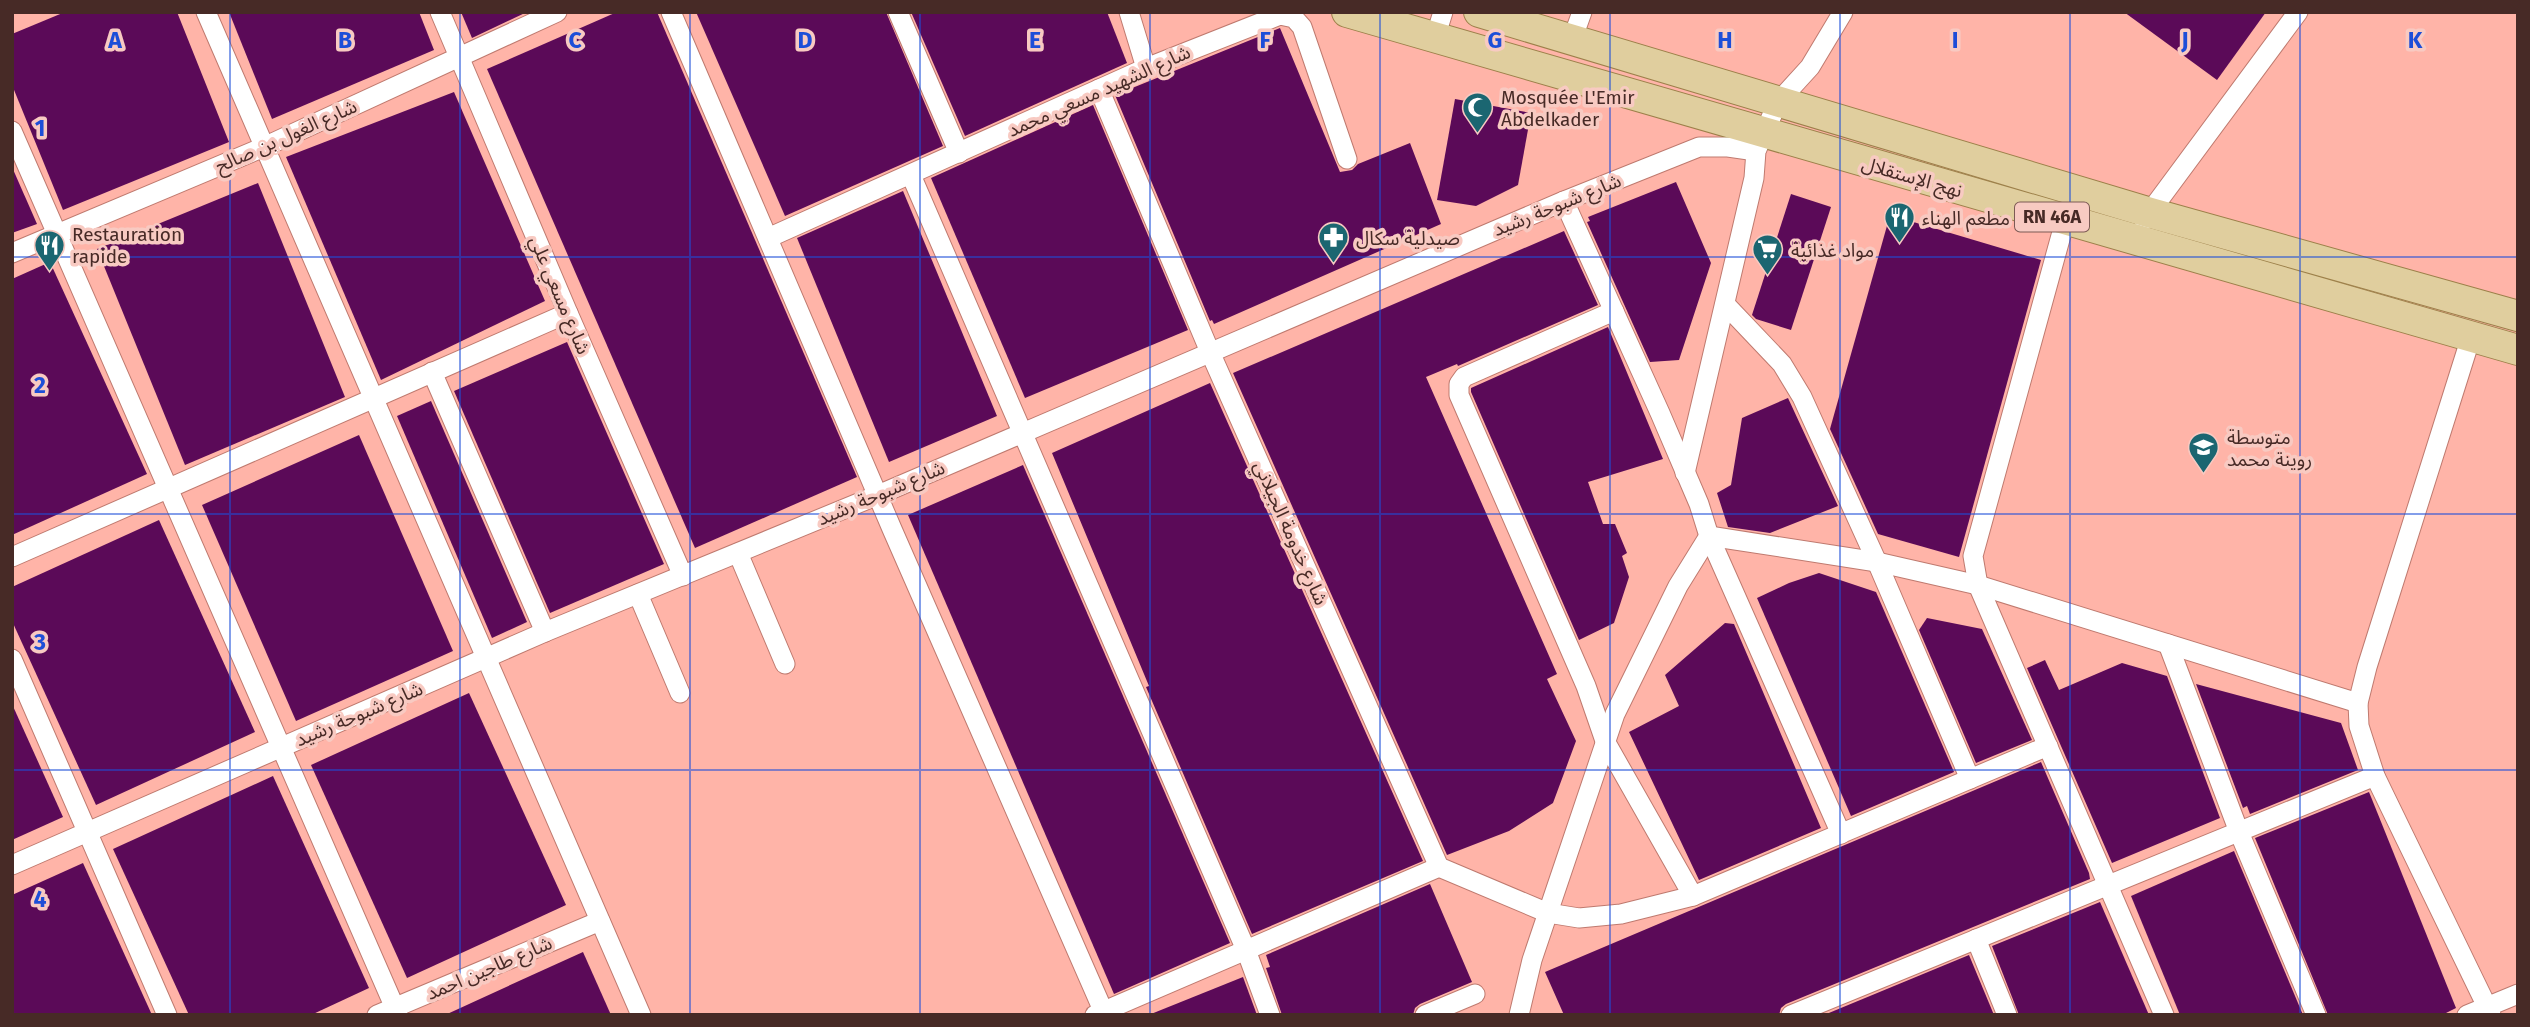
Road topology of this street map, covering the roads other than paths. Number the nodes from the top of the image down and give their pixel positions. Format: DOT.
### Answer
graph roads {
  1 [pos="206,12"];
  2 [pos="440,12"];
  3 [pos="557,12"];
  4 [pos="671,12"];
  5 [pos="898,12"];
  6 [pos="1129,12"];
  7 [pos="1347,12"];
  8 [pos="1479,12"];
  9 [pos="1843,12"];
  10 [pos="2298,12"];
  11 [pos="1439,25"];
  12 [pos="1577,26"];
  13 [pos="458,58"];
  14 [pos="1146,68"];
  15 [pos="1099,89"];
  16 [pos="1778,102"];
  17 [pos="12,131"];
  18 [pos="1760,141"];
  19 [pos="264,147"];
  20 [pos="959,153"];
  21 [pos="1347,159"];
  22 [pos="911,174"];
  23 [pos="1564,201"];
  24 [pos="2151,213"];
  25 [pos="2065,221"];
  26 [pos="57,233"];
  27 [pos="768,238"];
  28 [pos="2125,239"];
  29 [pos="12,253"];
  30 [pos="1725,304"];
  31 [pos="1615,311"];
  32 [pos="568,313"];
  33 [pos="2518,316"];
  34 [pos="2470,337"];
  35 [pos="2518,351"];
  36 [pos="1210,352"];
  37 [pos="432,372"];
  38 [pos="372,399"];
  39 [pos="1023,432"];
  40 [pos="1685,473"];
  41 [pos="167,489"];
  42 [pos="878,495"];
  43 [pos="1709,536"];
  44 [pos="738,553"];
  45 [pos="12,557"];
  46 [pos="1877,562"];
  47 [pos="683,576"];
  48 [pos="1978,585"];
  49 [pos="638,594"];
  50 [pos="545,632"];
  51 [pos="2168,644"];
  52 [pos="12,659"];
  53 [pos="486,659"];
  54 [pos="785,664"];
  55 [pos="680,693"];
  56 [pos="2358,703"];
  57 [pos="1605,741"];
  58 [pos="2048,746"];
  59 [pos="281,747"];
  60 [pos="2375,776"];
  61 [pos="1970,779"];
  62 [pos="89,831"];
  63 [pos="2239,832"];
  64 [pos="1841,834"];
  65 [pos="12,865"];
  66 [pos="1439,867"];
  67 [pos="2109,885"];
  68 [pos="1693,896"];
  69 [pos="1548,913"];
  70 [pos="600,921"];
  71 [pos="1976,939"];
  72 [pos="1246,950"];
  73 [pos="1475,994"];
  74 [pos="2518,994"];
  75 [pos="2488,1010"];
  76 [pos="390,1012"];
  77 [pos="1101,1014"];
  78 [pos="167,1015"];
  79 [pos="641,1015"];
  80 [pos="1270,1015"];
  81 [pos="1425,1015"];
  82 [pos="1519,1015"];
  83 [pos="1791,1015"];
  84 [pos="2007,1015"];
  85 [pos="2164,1015"];
  86 [pos="2316,1015"];
  87 [pos="2467,1015"];
  1 -- 19 [label="street"];
  2 -- 13 [label="street, شارع مسعي علي"];
  3 -- 13 [label="street, شارع الغول بن صالح"];
  4 -- 27 [label="street"];
  5 -- 20 [label="street"];
  6 -- 14 [label="street"];
  7 -- 11 [label="main road, نهج الإستقلال / RN 46A"];
  8 -- 12 [label="main road, نهج الإستقلال / RN 46A"];
  9 -- 16 [label="street"];
  10 -- 24 [label="street"];
  11 -- 18 [label="main road, نهج الإستقلال / RN 46A"];
  12 -- 16 [label="main road, نهج الإستقلال / RN 46A"];
  13 -- 19 [label="street, شارع الغول بن صالح"];
  13 -- 32 [label="street, شارع مسعي علي"];
  14 -- 15 [label="street, شارع الشهيد مسعي محمد"];
  14 -- 21 [label="street, شارع الشهيد مسعي محمد"];
  15 -- 20 [label="street, شارع الشهيد مسعي محمد"];
  15 -- 36 [label="street, شارع خدومة الجيلاني"];
  16 -- 18 [label="street"];
  16 -- 24 [label="main road, نهج الإستقلال / RN 46A"];
  17 -- 26 [label="street"];
  18 -- 23 [label="street, شارع شبوحة رشيد"];
  18 -- 25 [label="main road, نهج الإستقلال / RN 46A"];
  18 -- 30 [label="street"];
  19 -- 26 [label="street, شارع الغول بن صالح"];
  19 -- 38 [label="street"];
  20 -- 22 [label="street, شارع الشهيد مسعي محمد"];
  22 -- 27 [label="street, شارع الشهيد مسعي محمد"];
  22 -- 39 [label="street"];
  23 -- 31 [label="street"];
  23 -- 36 [label="street, شارع شبوحة رشيد"];
  24 -- 28 [label="street"];
  24 -- 33 [label="main road, نهج الإستقلال / RN 46A"];
  25 -- 28 [label="main road, نهج الإستقلال / RN 46A"];
  25 -- 48 [label="street"];
  26 -- 29 [label="street, شارع الغول بن صالح"];
  26 -- 41 [label="street"];
  27 -- 42 [label="street"];
  28 -- 34 [label="main road, نهج الإستقلال / RN 46A"];
  30 -- 40 [label="street"];
  30 -- 46 [label="street"];
  31 -- 40 [label="street"];
  31 -- 57 [label="street"];
  32 -- 37 [label="street"];
  32 -- 47 [label="street, شارع مسعي علي"];
  34 -- 35 [label="main road, نهج الإستقلال / RN 46A"];
  34 -- 56 [label="street"];
  36 -- 39 [label="street, شارع شبوحة رشيد"];
  36 -- 66 [label="street, شارع خدومة الجيلاني"];
  37 -- 38 [label="street"];
  37 -- 50 [label="street"];
  38 -- 41 [label="street"];
  38 -- 53 [label="street"];
  39 -- 42 [label="street, شارع شبوحة رشيد"];
  39 -- 72 [label="street"];
  40 -- 43 [label="street"];
  41 -- 45 [label="street"];
  41 -- 59 [label="street"];
  42 -- 44 [label="street, شارع شبوحة رشيد"];
  42 -- 77 [label="street"];
  43 -- 46 [label="street"];
  43 -- 57 [label="street"];
  43 -- 64 [label="street"];
  44 -- 47 [label="street, شارع شبوحة رشيد"];
  44 -- 54 [label="street"];
  46 -- 48 [label="street"];
  46 -- 61 [label="street"];
  47 -- 49 [label="street, شارع شبوحة رشيد"];
  48 -- 51 [label="street"];
  48 -- 58 [label="street"];
  49 -- 50 [label="street, شارع شبوحة رشيد"];
  49 -- 55 [label="street"];
  50 -- 53 [label="street, شارع شبوحة رشيد"];
  51 -- 56 [label="street"];
  51 -- 63 [label="street"];
  52 -- 62 [label="street"];
  53 -- 59 [label="street, شارع شبوحة رشيد"];
  53 -- 70 [label="street"];
  56 -- 60 [label="street"];
  57 -- 68 [label="street"];
  57 -- 69 [label="street"];
  58 -- 61 [label="street"];
  58 -- 67 [label="street"];
  59 -- 62 [label="street, شارع شبوحة رشيد"];
  59 -- 76 [label="street"];
  60 -- 63 [label="street"];
  60 -- 75 [label="street"];
  61 -- 64 [label="street"];
  62 -- 65 [label="street, شارع شبوحة رشيد"];
  62 -- 78 [label="street"];
  63 -- 67 [label="street"];
  63 -- 86 [label="street"];
  64 -- 68 [label="street"];
  66 -- 69 [label="street"];
  66 -- 72 [label="street"];
  67 -- 71 [label="street"];
  67 -- 85 [label="street"];
  68 -- 69 [label="street"];
  69 -- 82 [label="street"];
  70 -- 76 [label="street, شارع طاجين احمد"];
  70 -- 79 [label="street"];
  71 -- 83 [label="street"];
  71 -- 84 [label="street"];
  72 -- 77 [label="street"];
  72 -- 80 [label="street"];
  73 -- 81 [label="street"];
  74 -- 75 [label="street"];
  75 -- 87 [label="street"];
}
